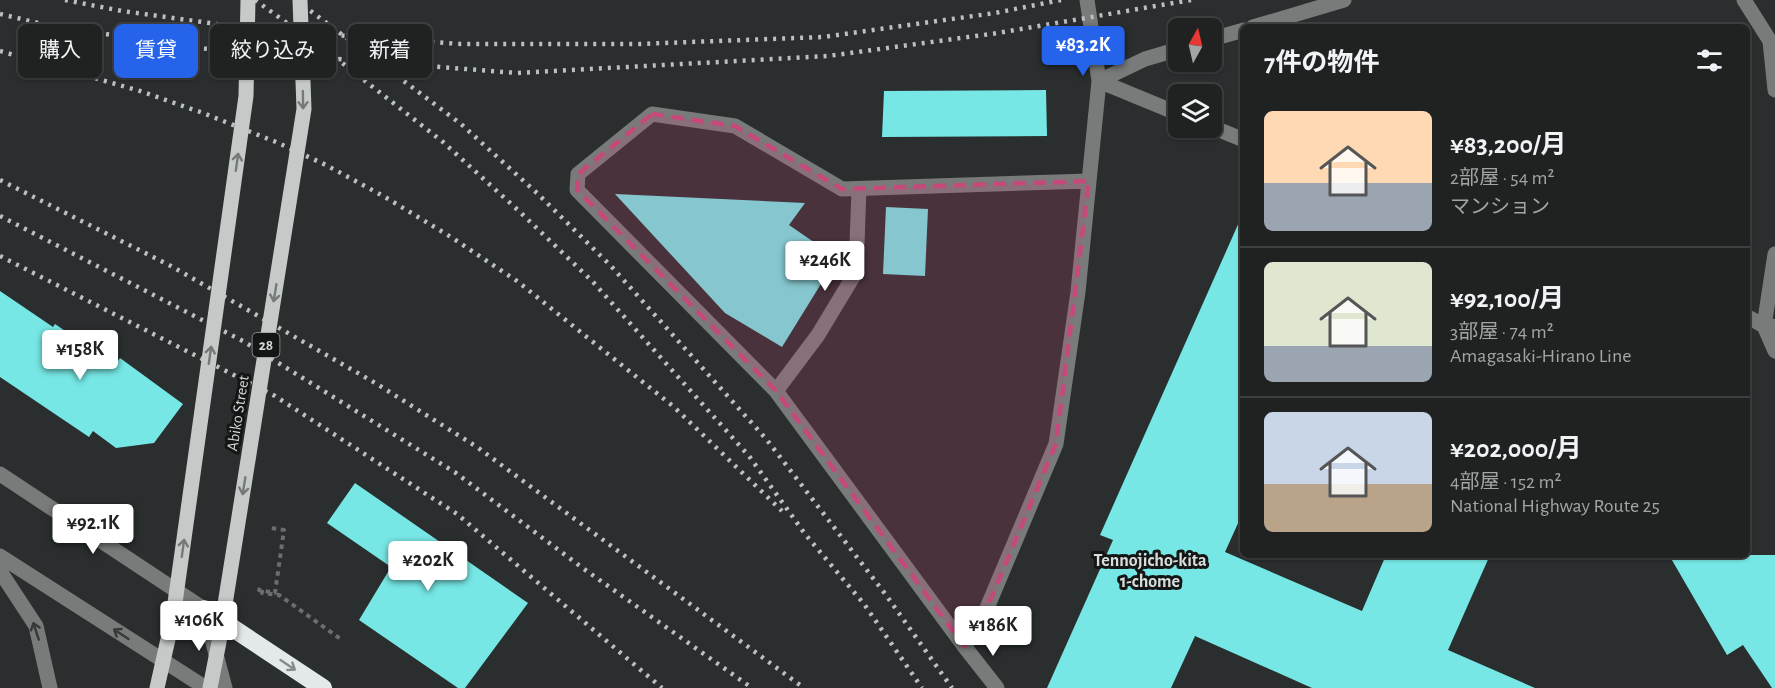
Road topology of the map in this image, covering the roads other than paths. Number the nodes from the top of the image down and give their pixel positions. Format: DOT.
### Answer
graph roads {
  1 [pos="248,0"];
  2 [pos="300,0"];
  3 [pos="1087,0"];
  4 [pos="1344,0"];
  5 [pos="1743,0"];
  6 [pos="1263,24"];
  7 [pos="1240,31"];
  8 [pos="1222,36"];
  9 [pos="1168,52"];
  10 [pos="1099,81"];
  11 [pos="1775,90"];
  12 [pos="1168,109"];
  13 [pos="1222,131"];
  14 [pos="1240,138"];
  15 [pos="1089,181"];
  16 [pos="859,189"];
  17 [pos="1775,254"];
  18 [pos="1750,318"];
  19 [pos="1769,326"];
  20 [pos="1775,351"];
  21 [pos="776,391"];
  22 [pos="0,474"];
  23 [pos="0,556"];
  24 [pos="0,571"];
  25 [pos="204,609"];
  26 [pos="964,646"];
  27 [pos="50,688"];
  28 [pos="157,688"];
  29 [pos="208,688"];
  30 [pos="225,688"];
  31 [pos="323,688"];
  32 [pos="997,688"];
  28 -- 1 [label="main road, Abiko Street, one-way, bridge"];
  2 -- 29 [label="main road, Abiko Street / 28, one-way, bridge"];
  3 -- 10 [label="street"];
  4 -- 6 [label="street"];
  5 -- 11 [label="street"];
  7 -- 8 [label="street"];
  9 -- 10 [label="street"];
  10 -- 12 [label="street"];
  10 -- 15 [label="street"];
  13 -- 14 [label="street"];
  15 -- 16 [label="street"];
  15 -- 26 [label="street"];
  16 -- 21 [label="street"];
  16 -- 21 [label="street"];
  17 -- 19 [label="street"];
  18 -- 19 [label="street"];
  19 -- 20 [label="street"];
  21 -- 26 [label="street"];
  22 -- 25 [label="street"];
  29 -- 23 [label="street, one-way"];
  27 -- 24 [label="street, one-way"];
  25 -- 30 [label="street"];
  25 -- 31 [label="highway, one-way"];
  26 -- 32 [label="street"];
}
